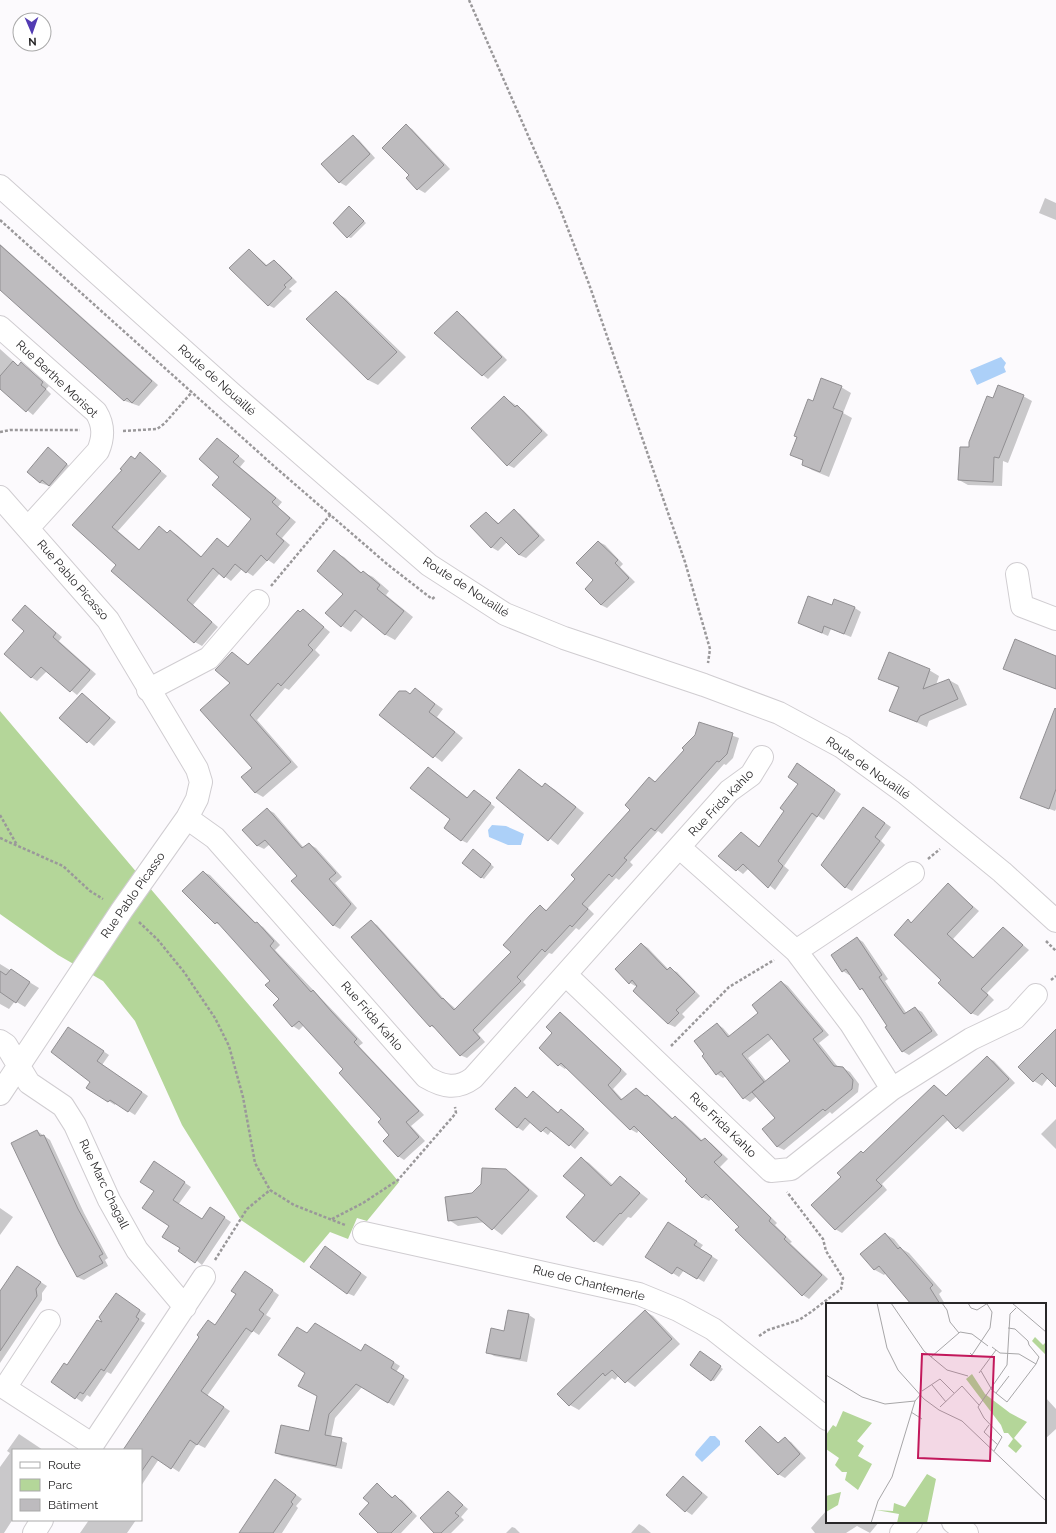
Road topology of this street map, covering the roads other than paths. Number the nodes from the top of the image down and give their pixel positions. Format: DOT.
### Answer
graph roads {
  1 [pos="0,186"];
  2 [pos="0,327"];
  3 [pos="0,497"];
  4 [pos="28,528"];
  5 [pos="1017,574"];
  6 [pos="258,601"];
  7 [pos="1056,619"];
  8 [pos="148,690"];
  9 [pos="762,757"];
  10 [pos="187,818"];
  11 [pos="679,848"];
  12 [pos="913,873"];
  13 [pos="1048,929"];
  14 [pos="796,951"];
  15 [pos="566,975"];
  16 [pos="1036,995"];
  17 [pos="0,1041"];
  18 [pos="18,1067"];
  19 [pos="892,1089"];
  20 [pos="0,1094"];
  21 [pos="364,1233"];
  22 [pos="204,1278"];
  23 [pos="185,1307"];
  24 [pos="49,1322"];
  25 [pos="826,1418"];
  26 [pos="91,1448"];
  27 [pos="41,1521"];
  28 [pos="910,1523"];
  29 [pos="954,1523"];
  30 [pos="34,1533"];
  31 [pos="901,1533"];
  32 [pos="967,1533"];
  1 -- 13 [label="street, Route de Nouaillé"];
  2 -- 4 [label="street, Rue Berthe Morisot"];
  3 -- 4 [label="street, Rue Pablo Picasso"];
  4 -- 8 [label="street, Rue Pablo Picasso"];
  5 -- 7 [label="street"];
  6 -- 8 [label="street"];
  8 -- 10 [label="street, Rue Pablo Picasso"];
  9 -- 11 [label="street, Rue Frida Kahlo"];
  10 -- 15 [label="street, Rue Frida Kahlo"];
  10 -- 18 [label="street, Rue Pablo Picasso"];
  11 -- 14 [label="street, Rue Frida Kahlo"];
  11 -- 15 [label="street, Rue Frida Kahlo"];
  12 -- 14 [label="street"];
  14 -- 19 [label="street, Rue Frida Kahlo"];
  15 -- 19 [label="street, Rue Frida Kahlo"];
  16 -- 19 [label="street"];
  17 -- 18 [label="street, Rue Marc Chagall"];
  18 -- 20 [label="street, Rue Pablo Picasso"];
  18 -- 23 [label="street, Rue Marc Chagall"];
  21 -- 25 [label="street, Rue de Chantemerle"];
  22 -- 23 [label="street"];
  23 -- 26 [label="street"];
  24 -- 26 [label="street"];
  27 -- 30 [label="street"];
  28 -- 31 [label="street"];
  29 -- 32 [label="street"];
}
